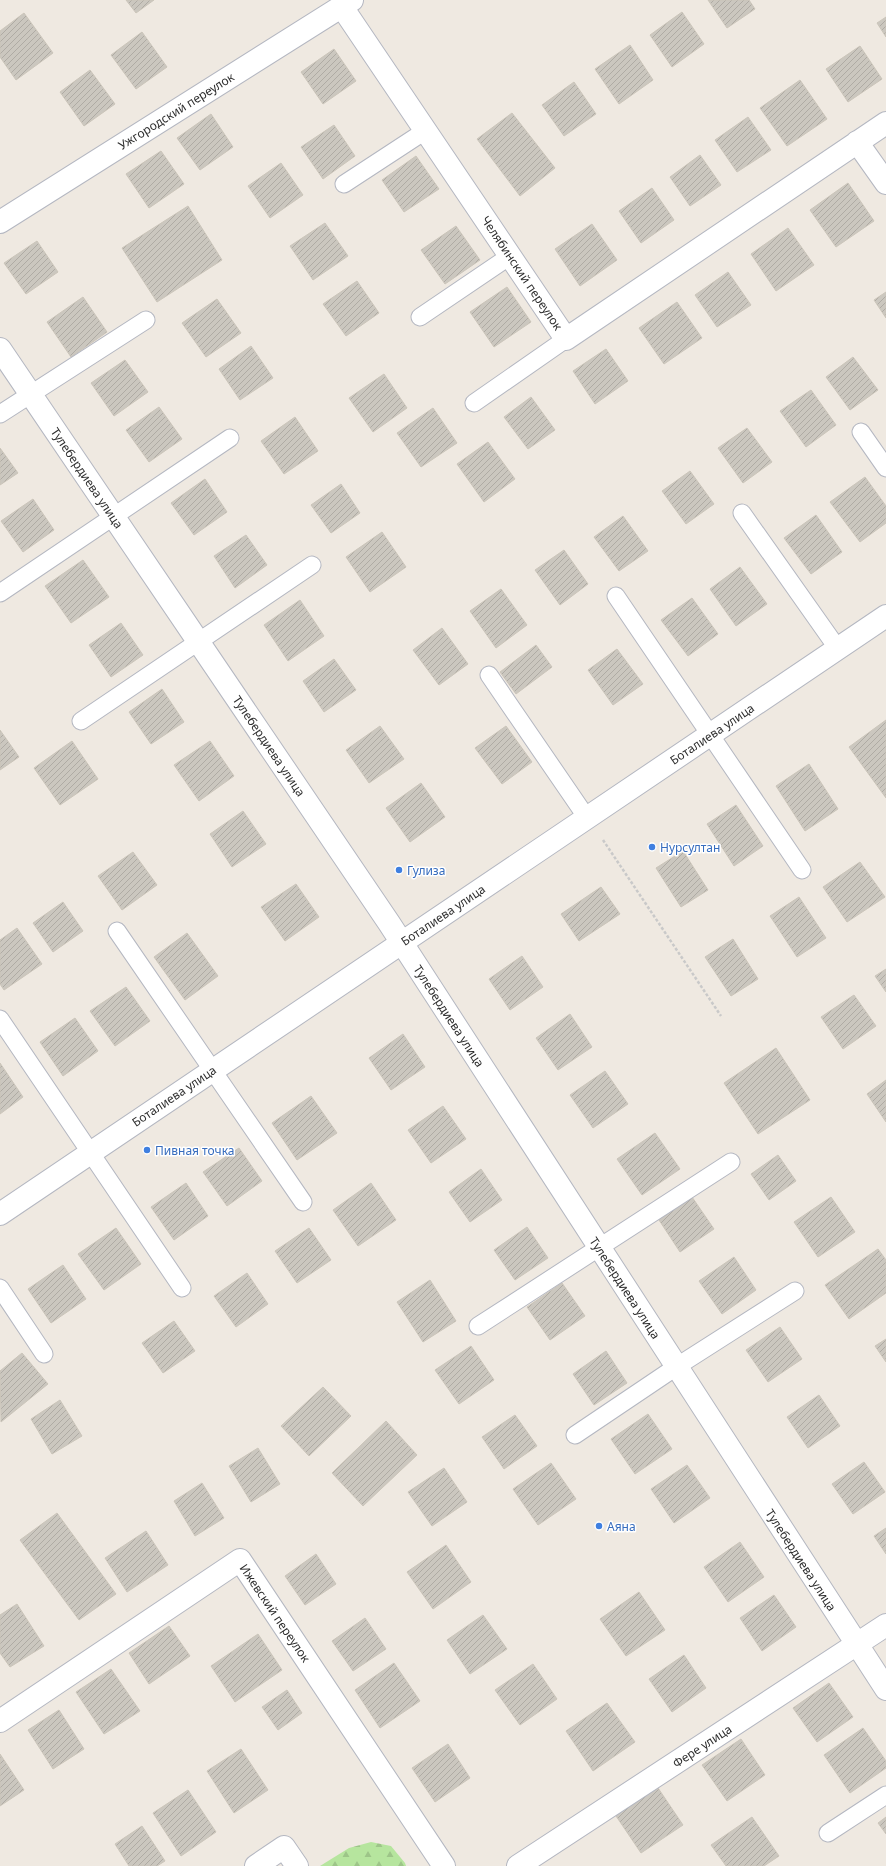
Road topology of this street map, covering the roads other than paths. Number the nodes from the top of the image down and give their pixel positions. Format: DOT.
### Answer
graph roads {
  1 [pos="347,4"];
  2 [pos="886,123"];
  3 [pos="425,131"];
  4 [pos="857,142"];
  5 [pos="886,183"];
  6 [pos="344,184"];
  7 [pos="0,222"];
  8 [pos="510,256"];
  9 [pos="420,317"];
  10 [pos="146,320"];
  11 [pos="566,339"];
  12 [pos="0,349"];
  13 [pos="30,394"];
  14 [pos="474,403"];
  15 [pos="0,414"];
  16 [pos="861,432"];
  17 [pos="230,438"];
  18 [pos="886,468"];
  19 [pos="742,513"];
  20 [pos="114,517"];
  21 [pos="312,565"];
  22 [pos="0,592"];
  23 [pos="616,596"];
  24 [pos="886,616"];
  25 [pos="198,642"];
  26 [pos="838,649"];
  27 [pos="489,675"];
  28 [pos="81,721"];
  29 [pos="710,735"];
  30 [pos="587,818"];
  31 [pos="802,870"];
  32 [pos="116,931"];
  33 [pos="402,943"];
  34 [pos="0,1019"];
  35 [pos="212,1071"];
  36 [pos="91,1153"];
  37 [pos="731,1162"];
  38 [pos="303,1202"];
  39 [pos="0,1214"];
  40 [pos="598,1247"];
  41 [pos="0,1288"];
  42 [pos="182,1288"];
  43 [pos="795,1291"];
  44 [pos="478,1326"];
  45 [pos="44,1354"];
  46 [pos="676,1367"];
  47 [pos="575,1435"];
  48 [pos="886,1625"];
  49 [pos="856,1645"];
  50 [pos="886,1689"];
  51 [pos="0,1721"];
  52 [pos="886,1796"];
  53 [pos="828,1833"];
  54 [pos="256,1866"];
  55 [pos="297,1866"];
  56 [pos="444,1866"];
  57 [pos="518,1866"];
  1 -- 3 [label="street, Челябинский переулок"];
  1 -- 7 [label="street, Ужгородский переулок"];
  2 -- 4 [label="street, Челябинский переулок"];
  3 -- 6 [label="lane"];
  3 -- 8 [label="street, Челябинский переулок"];
  4 -- 5 [label="street"];
  4 -- 11 [label="street, Челябинский переулок"];
  8 -- 9 [label="lane"];
  8 -- 11 [label="street, Челябинский переулок"];
  10 -- 13 [label="lane"];
  11 -- 14 [label="lane"];
  12 -- 13 [label="street, Тулебердиева улица"];
  13 -- 15 [label="lane"];
  13 -- 20 [label="street, Тулебердиева улица"];
  16 -- 18 [label="lane"];
  17 -- 20 [label="lane"];
  19 -- 26 [label="lane"];
  20 -- 22 [label="lane"];
  20 -- 25 [label="street, Тулебердиева улица"];
  21 -- 25 [label="lane"];
  23 -- 29 [label="lane"];
  24 -- 26 [label="street, Боталиева улица"];
  25 -- 28 [label="lane"];
  25 -- 33 [label="street, Тулебердиева улица"];
  26 -- 29 [label="street, Боталиева улица"];
  27 -- 30 [label="lane"];
  29 -- 30 [label="street, Боталиева улица"];
  29 -- 31 [label="lane"];
  30 -- 33 [label="street, Боталиева улица"];
  32 -- 35 [label="lane"];
  33 -- 35 [label="street, Боталиева улица"];
  33 -- 40 [label="street, Тулебердиева улица"];
  34 -- 36 [label="lane"];
  35 -- 36 [label="street, Боталиева улица"];
  35 -- 38 [label="lane"];
  36 -- 39 [label="street, Боталиева улица"];
  36 -- 42 [label="lane"];
  37 -- 40 [label="lane"];
  40 -- 44 [label="lane"];
  40 -- 46 [label="street, Тулебердиева улица"];
  41 -- 45 [label="lane"];
  43 -- 46 [label="lane"];
  46 -- 47 [label="lane"];
  46 -- 49 [label="street, Тулебердиева улица"];
  48 -- 49 [label="street, Фере улица"];
  49 -- 50 [label="street, Тулебердиева улица"];
  49 -- 57 [label="street, Фере улица"];
  51 -- 56 [label="street, Ижевский переулок"];
  52 -- 53 [label="lane"];
  54 -- 55 [label="street"];
}
